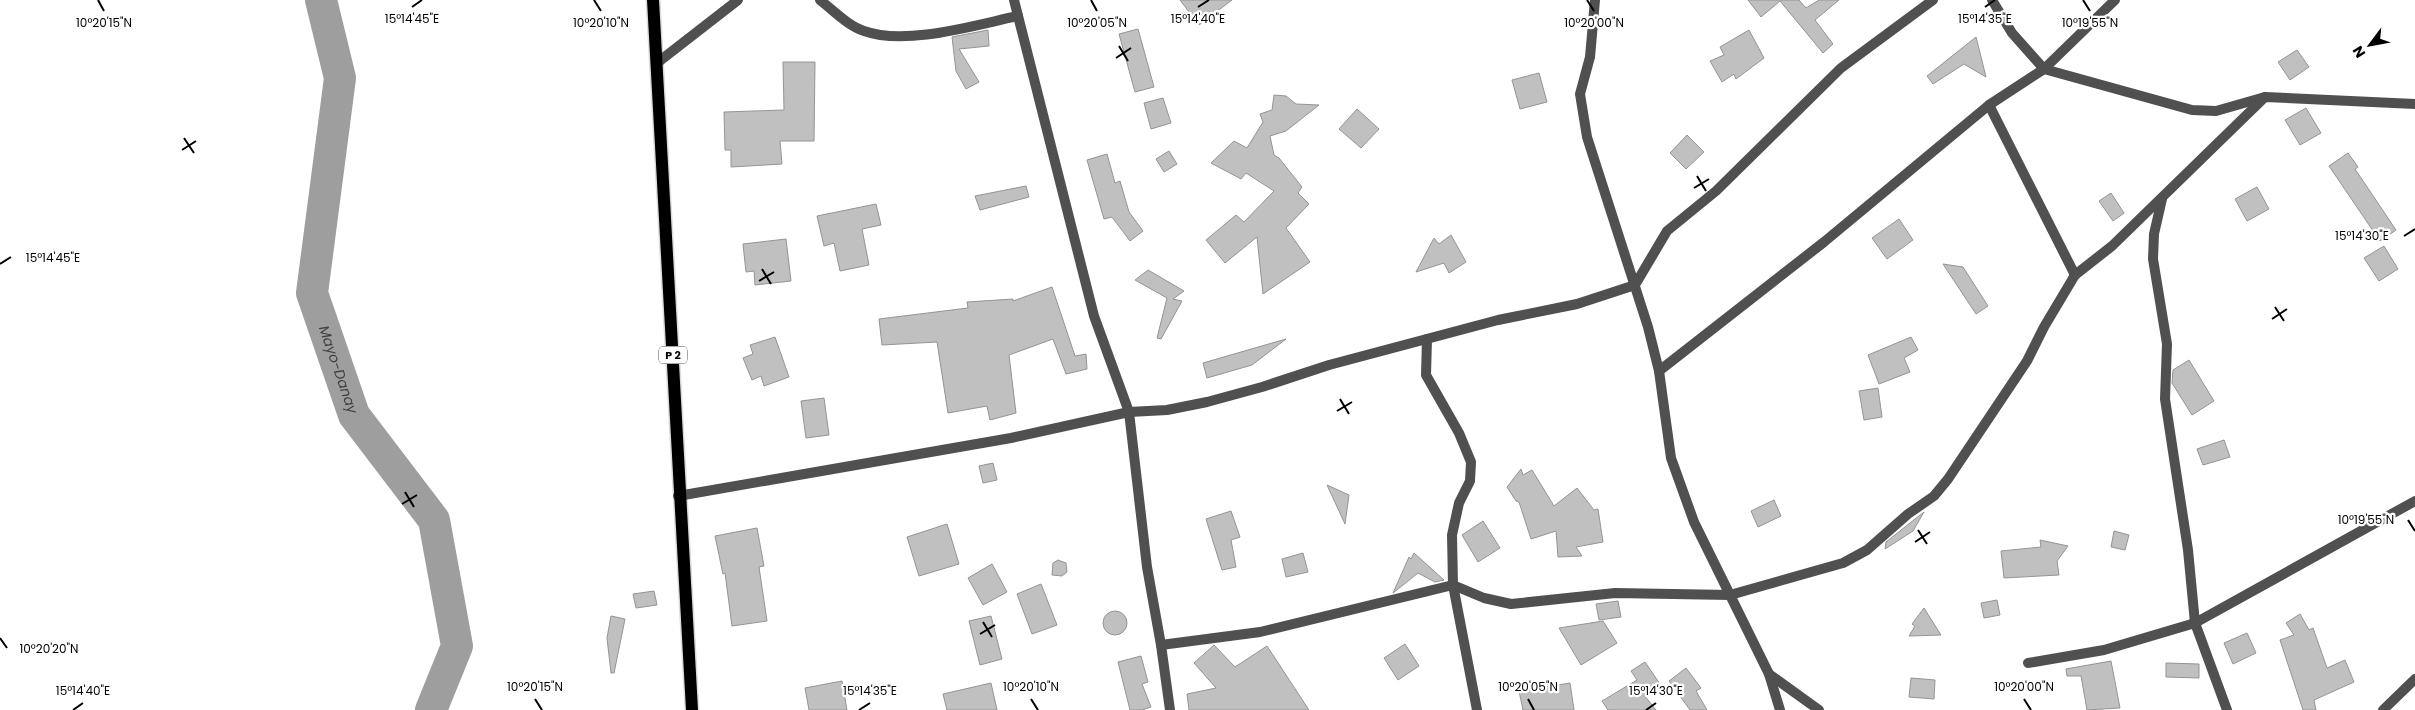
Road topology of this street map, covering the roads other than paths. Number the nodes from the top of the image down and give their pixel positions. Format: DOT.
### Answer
graph roads {
  1 [pos="653,0"];
  2 [pos="738,0"];
  3 [pos="820,0"];
  4 [pos="1014,0"];
  5 [pos="1595,0"];
  6 [pos="1933,0"];
  7 [pos="1992,0"];
  8 [pos="2115,0"];
  9 [pos="1018,16"];
  10 [pos="657,64"];
  11 [pos="2044,69"];
  12 [pos="2265,97"];
  13 [pos="2415,104"];
  14 [pos="1989,105"];
  15 [pos="2163,198"];
  16 [pos="2075,275"];
  17 [pos="1635,285"];
  18 [pos="1427,339"];
  19 [pos="1659,371"];
  20 [pos="1129,412"];
  21 [pos="678,496"];
  22 [pos="2415,501"];
  23 [pos="1452,585"];
  24 [pos="1730,596"];
  25 [pos="2195,623"];
  26 [pos="1161,645"];
  27 [pos="2028,663"];
  28 [pos="1769,674"];
  29 [pos="2415,679"];
  30 [pos="692,710"];
  31 [pos="1170,710"];
  32 [pos="1477,710"];
  33 [pos="1780,710"];
  34 [pos="1818,710"];
  35 [pos="2227,710"];
  36 [pos="2383,710"];
  1 -- 10 [label="main road, P 2"];
  2 -- 10 [label="street"];
  3 -- 9 [label="street"];
  4 -- 9 [label="street"];
  5 -- 17 [label="street"];
  6 -- 17 [label="street"];
  7 -- 11 [label="street"];
  8 -- 11 [label="street"];
  9 -- 20 [label="street"];
  10 -- 21 [label="main road, P 2"];
  11 -- 12 [label="street"];
  11 -- 14 [label="street"];
  12 -- 13 [label="street"];
  12 -- 15 [label="street"];
  14 -- 16 [label="street"];
  14 -- 19 [label="street"];
  15 -- 16 [label="street"];
  15 -- 25 [label="street"];
  16 -- 24 [label="street"];
  17 -- 18 [label="street"];
  17 -- 19 [label="street"];
  18 -- 20 [label="street"];
  18 -- 23 [label="street"];
  19 -- 24 [label="street"];
  20 -- 21 [label="street"];
  20 -- 26 [label="street"];
  21 -- 30 [label="main road, P 2"];
  22 -- 25 [label="street"];
  23 -- 24 [label="street"];
  23 -- 26 [label="street"];
  23 -- 32 [label="street"];
  24 -- 28 [label="street"];
  25 -- 27 [label="street"];
  25 -- 35 [label="street"];
  26 -- 31 [label="street"];
  28 -- 33 [label="street"];
  28 -- 34 [label="street"];
  29 -- 36 [label="street"];
}
